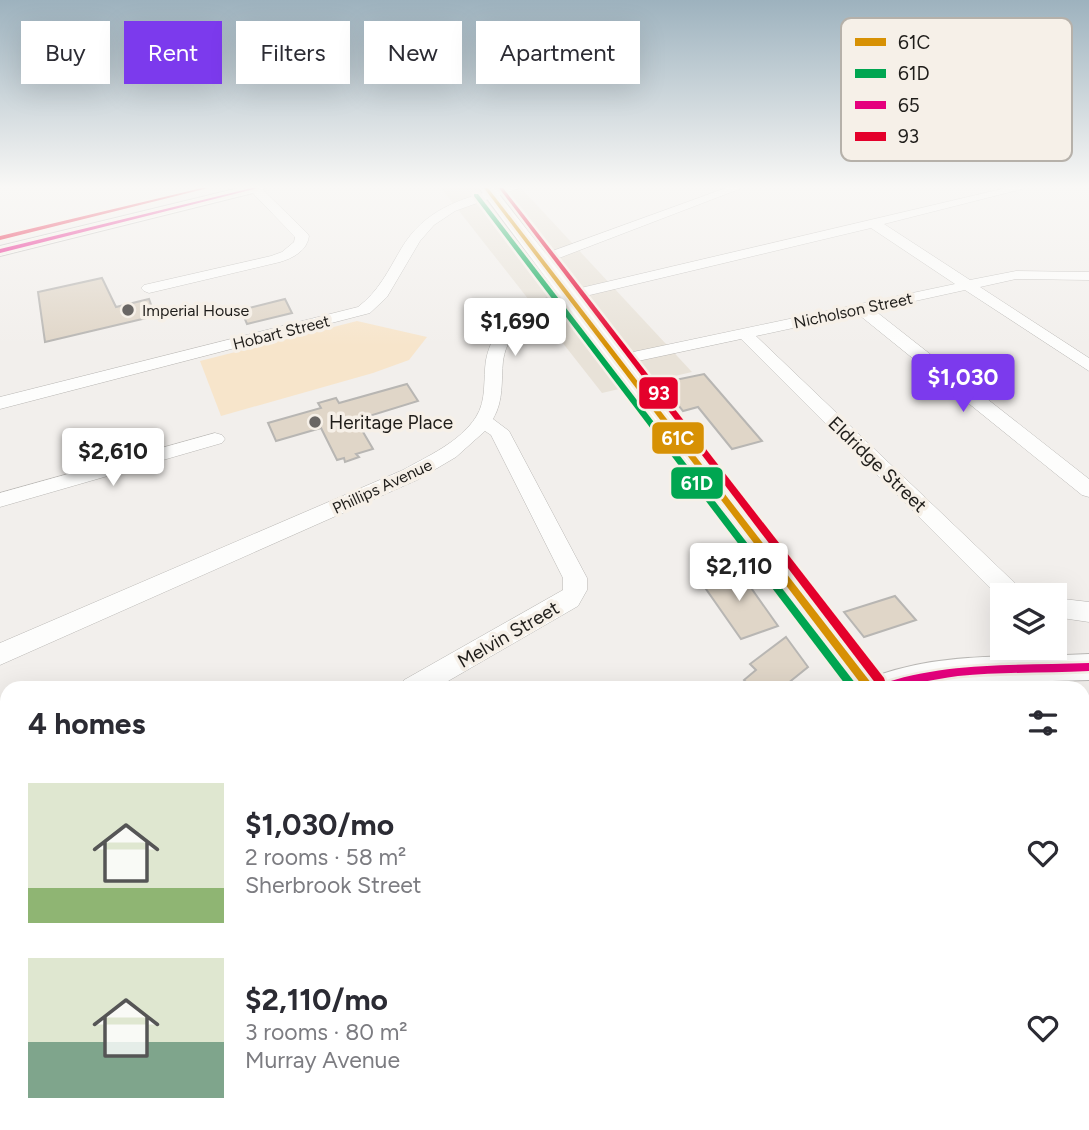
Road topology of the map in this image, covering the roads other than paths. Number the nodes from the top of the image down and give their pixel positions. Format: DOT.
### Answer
graph roads {
  1 [pos="42,241"];
  2 [pos="301,241"];
  3 [pos="414,241"];
  4 [pos="526,241"];
  5 [pos="593,241"];
  6 [pos="799,241"];
  7 [pos="899,241"];
  8 [pos="0,251"];
  9 [pos="541,260"];
  10 [pos="1089,276"];
  11 [pos="967,286"];
  12 [pos="149,288"];
  13 [pos="568,296"];
  14 [pos="861,308"];
  15 [pos="744,333"];
  16 [pos="619,360"];
  17 [pos="1089,366"];
  18 [pos="0,403"];
  19 [pos="483,421"];
  20 [pos="215,439"];
  21 [pos="1089,490"];
  22 [pos="0,500"];
  23 [pos="1000,583"];
  24 [pos="1067,609"];
  25 [pos="1089,612"];
  26 [pos="0,654"];
  27 [pos="1089,667"];
  28 [pos="1057,670"];
  29 [pos="426,681"];
  30 [pos="879,681"];
  31 [pos="901,681"];
  32 [pos="1021,681"];
  1 -- 8 [label="main road"];
  2 -- 12 [label="street"];
  3 -- 18 [label="street, Hobart Street"];
  4 -- 9 [label="main road"];
  5 -- 9 [label="street"];
  6 -- 13 [label="street, Phillips Avenue"];
  7 -- 11 [label="street"];
  9 -- 13 [label="main road"];
  10 -- 11 [label="street, Nicholson Street"];
  11 -- 14 [label="street, Nicholson Street"];
  11 -- 17 [label="street"];
  13 -- 16 [label="main road"];
  13 -- 19 [label="street, Phillips Avenue"];
  14 -- 15 [label="street, Nicholson Street"];
  14 -- 21 [label="street"];
  15 -- 16 [label="street, Nicholson Street"];
  15 -- 23 [label="street, Eldridge Street"];
  16 -- 30 [label="main road"];
  19 -- 26 [label="street, Phillips Avenue"];
  19 -- 29 [label="street, Melvin Street"];
  20 -- 22 [label="street"];
  24 -- 25 [label="street"];
  27 -- 28 [label="main road"];
  28 -- 31 [label="main road"];
  28 -- 32 [label="main road"];
}
